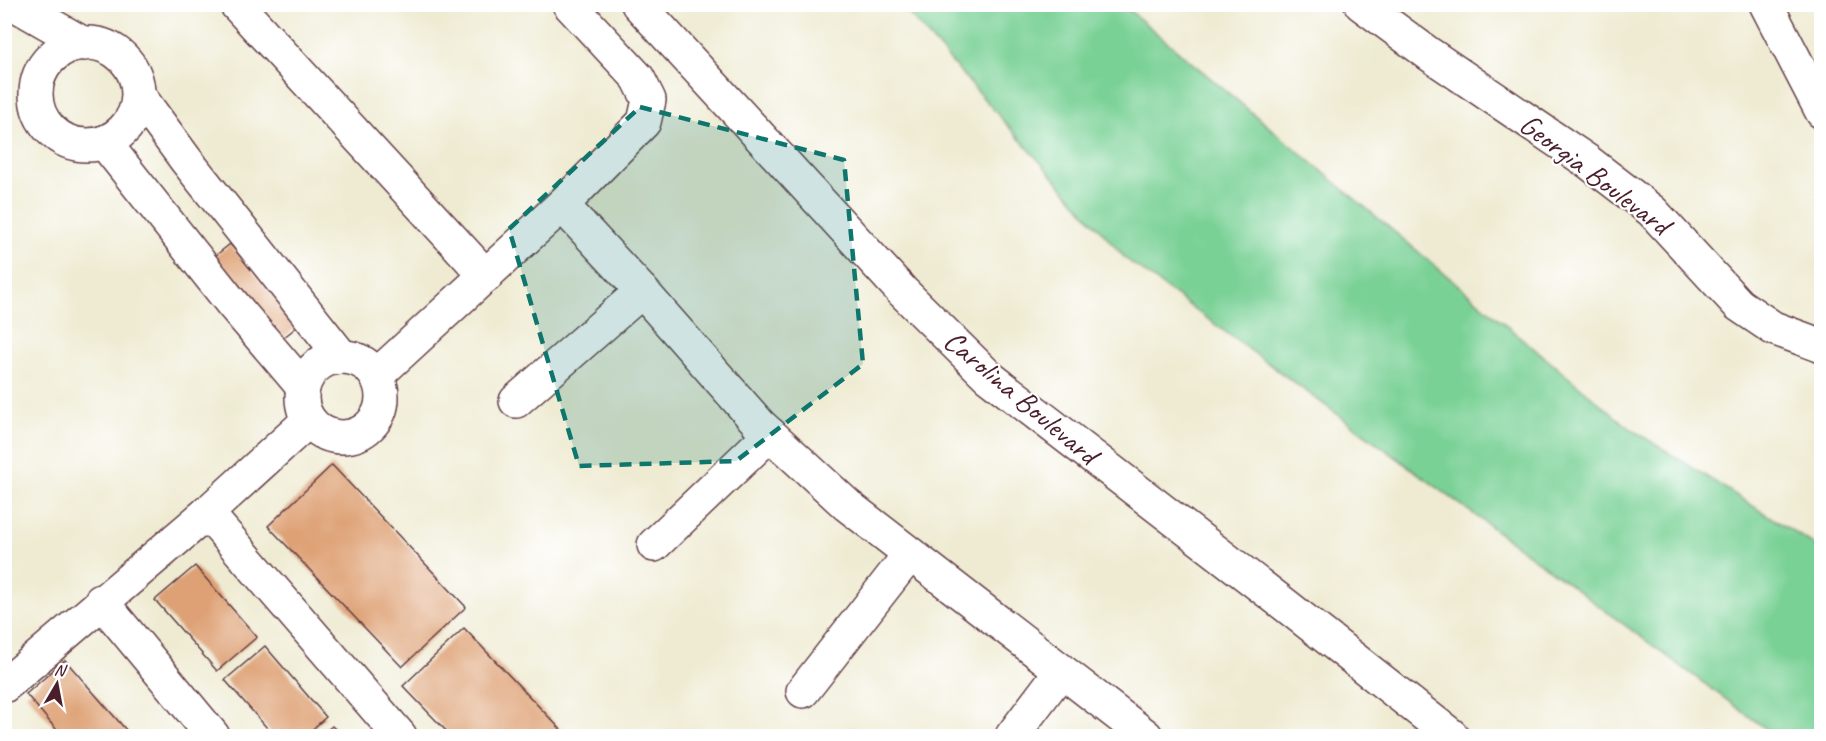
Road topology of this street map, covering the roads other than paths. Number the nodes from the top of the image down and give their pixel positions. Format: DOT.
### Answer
graph roads {
  1 [pos="236,4"];
  2 [pos="569,4"];
  3 [pos="638,4"];
  4 [pos="1361,4"];
  5 [pos="1766,4"];
  6 [pos="16,5"];
  7 [pos="84,44"];
  8 [pos="43,69"];
  9 [pos="139,96"];
  10 [pos="1821,112"];
  11 [pos="104,142"];
  12 [pos="562,205"];
  13 [pos="486,276"];
  14 [pos="642,291"];
  15 [pos="1821,346"];
  16 [pos="342,357"];
  17 [pos="376,376"];
  18 [pos="303,387"];
  19 [pos="516,401"];
  20 [pos="309,420"];
  21 [pos="770,434"];
  22 [pos="207,513"];
  23 [pos="654,545"];
  24 [pos="910,554"];
  25 [pos="101,601"];
  26 [pos="1061,671"];
  27 [pos="4,686"];
  28 [pos="803,691"];
  29 [pos="213,736"];
  30 [pos="400,736"];
  31 [pos="1012,736"];
  32 [pos="1146,736"];
  33 [pos="1452,736"];
  1 -- 13 [label="street"];
  2 -- 12 [label="street"];
  3 -- 33 [label="street, Carolina Boulevard"];
  4 -- 15 [label="street, Georgia Boulevard"];
  5 -- 10 [label="street"];
  6 -- 7 [label="street"];
  6 -- 8 [label="street"];
  7 -- 8 [label="street"];
  7 -- 9 [label="street"];
  8 -- 11 [label="street"];
  9 -- 11 [label="street"];
  9 -- 16 [label="street"];
  11 -- 18 [label="street"];
  12 -- 13 [label="street"];
  12 -- 14 [label="street"];
  13 -- 17 [label="street"];
  14 -- 19 [label="street"];
  14 -- 21 [label="street"];
  16 -- 17 [label="street"];
  16 -- 18 [label="street"];
  17 -- 20 [label="street"];
  18 -- 20 [label="street"];
  20 -- 22 [label="street"];
  21 -- 23 [label="street"];
  21 -- 24 [label="street"];
  22 -- 25 [label="street"];
  22 -- 30 [label="street"];
  24 -- 26 [label="street"];
  24 -- 28 [label="street"];
  25 -- 27 [label="street"];
  25 -- 29 [label="street"];
  26 -- 31 [label="street"];
  26 -- 32 [label="street"];
}
